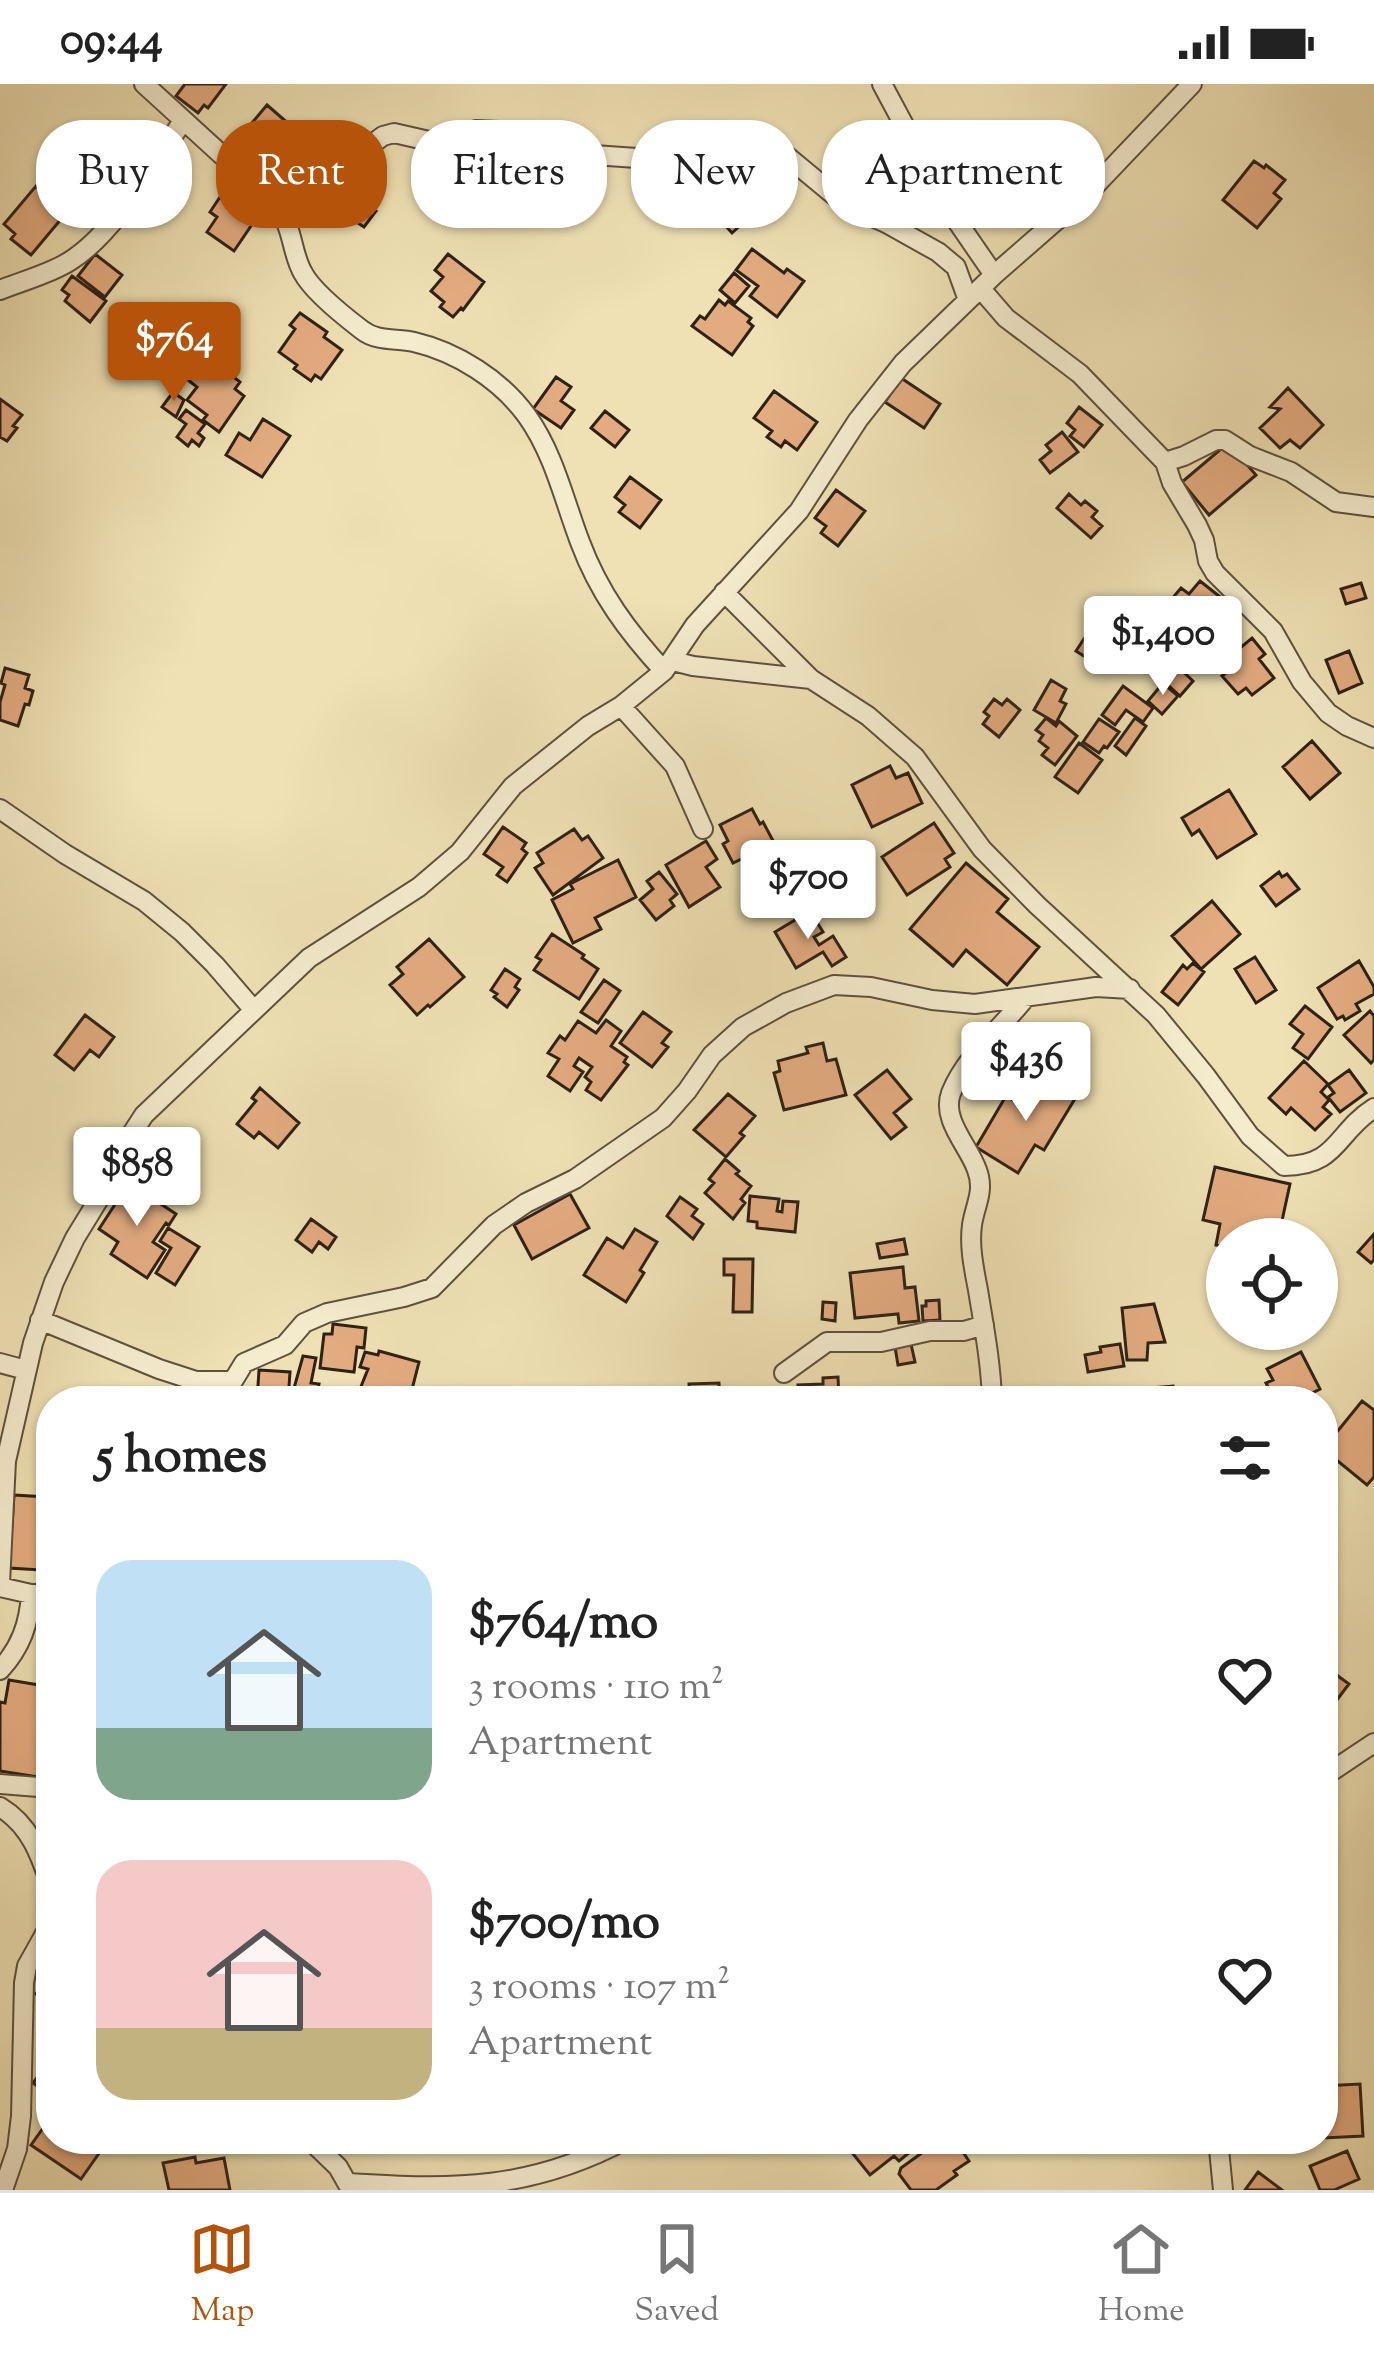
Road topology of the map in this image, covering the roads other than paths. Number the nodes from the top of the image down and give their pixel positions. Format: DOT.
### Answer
graph roads {
  1 [pos="144,84"];
  2 [pos="882,84"];
  3 [pos="1192,84"];
  4 [pos="182,120"];
  5 [pos="192,129"];
  6 [pos="387,135"];
  7 [pos="216,151"];
  8 [pos="107,228"];
  9 [pos="288,228"];
  10 [pos="981,288"];
  11 [pos="0,290"];
  12 [pos="1165,462"];
  13 [pos="1374,507"];
  14 [pos="724,592"];
  15 [pos="669,666"];
  16 [pos="811,679"];
  17 [pos="621,706"];
  18 [pos="1374,738"];
  19 [pos="0,809"];
  20 [pos="703,830"];
  21 [pos="1130,989"];
  22 [pos="1026,998"];
  23 [pos="253,1009"];
  24 [pos="1374,1108"];
  25 [pos="40,1320"];
  26 [pos="983,1324"];
  27 [pos="0,1363"];
  28 [pos="26,1370"];
  29 [pos="784,1373"];
  30 [pos="992,1386"];
  31 [pos="0,1585"];
  32 [pos="36,1593"];
  33 [pos="36,1605"];
  34 [pos="0,1670"];
  35 [pos="1374,1743"];
  36 [pos="1338,1767"];
  37 [pos="0,1784"];
  38 [pos="36,1787"];
  39 [pos="0,1807"];
  40 [pos="36,1844"];
  41 [pos="36,1950"];
  42 [pos="325,2154"];
  43 [pos="596,2154"];
  44 [pos="1219,2154"];
  45 [pos="350,2187"];
  46 [pos="3,2190"];
  47 [pos="1223,2190"];
  1 -- 4 [label="street"];
  2 -- 10 [label="street"];
  3 -- 10 [label="street"];
  5 -- 7 [label="street"];
  6 -- 10 [label="street"];
  8 -- 11 [label="street"];
  9 -- 15 [label="street"];
  10 -- 12 [label="street"];
  10 -- 14 [label="street"];
  12 -- 13 [label="street"];
  12 -- 18 [label="street"];
  14 -- 15 [label="street"];
  14 -- 16 [label="street"];
  15 -- 16 [label="street"];
  15 -- 17 [label="street"];
  16 -- 21 [label="street"];
  17 -- 20 [label="street"];
  17 -- 23 [label="street"];
  19 -- 23 [label="street"];
  21 -- 22 [label="street"];
  21 -- 24 [label="street"];
  22 -- 25 [label="street"];
  22 -- 26 [label="street"];
  23 -- 25 [label="street"];
  25 -- 28 [label="street"];
  26 -- 29 [label="street"];
  26 -- 30 [label="street"];
  27 -- 28 [label="street"];
  28 -- 31 [label="street"];
  31 -- 32 [label="street"];
  33 -- 34 [label="street"];
  35 -- 36 [label="street"];
  37 -- 38 [label="street"];
  39 -- 40 [label="street"];
  41 -- 46 [label="street"];
  42 -- 45 [label="street"];
  43 -- 45 [label="street"];
  44 -- 47 [label="street"];
}
